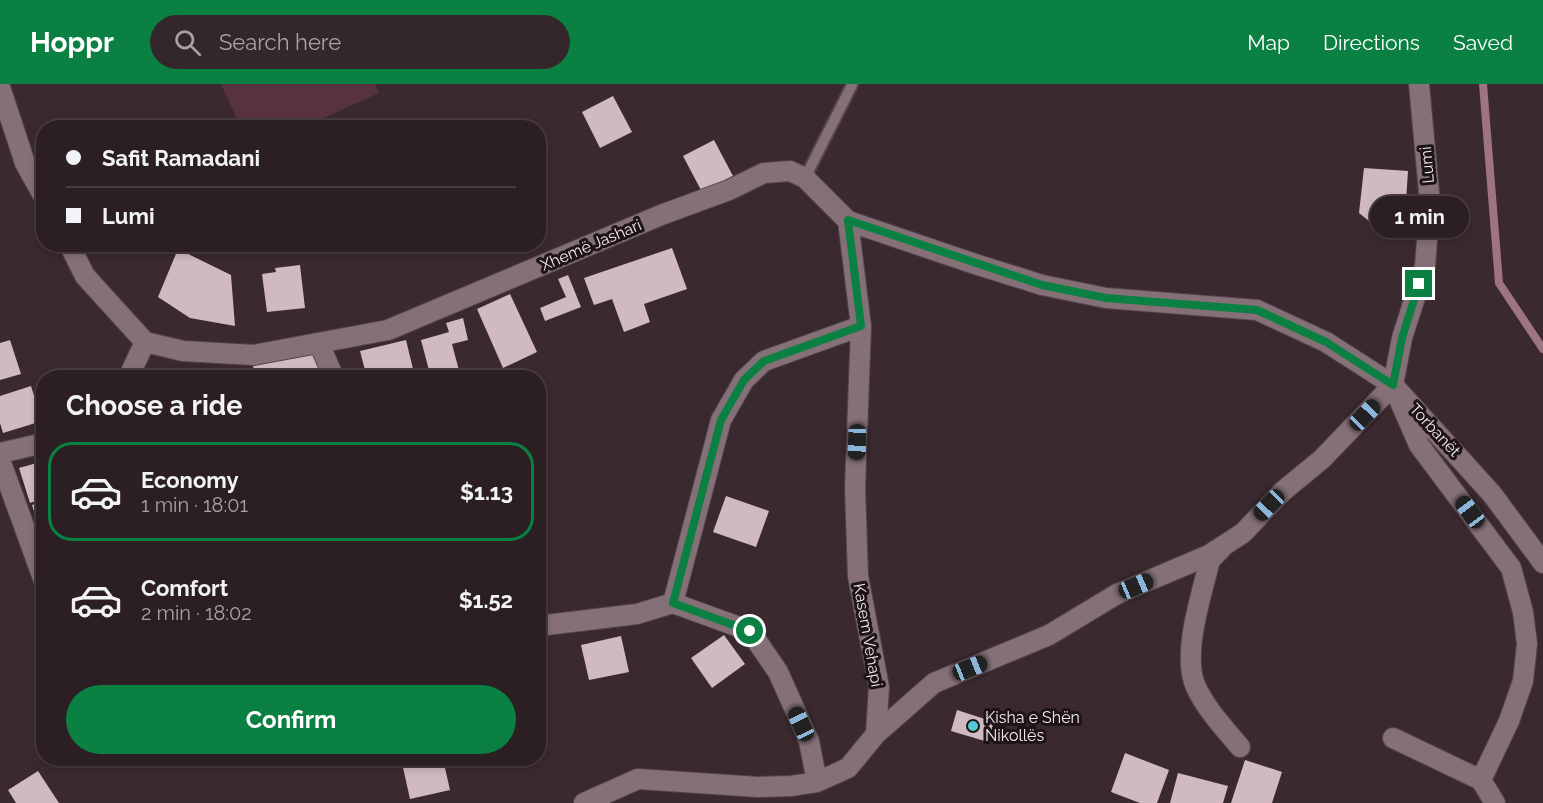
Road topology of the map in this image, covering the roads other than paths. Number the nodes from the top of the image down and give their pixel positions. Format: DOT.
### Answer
graph roads {
  1 [pos="1419,84"];
  2 [pos="852,85"];
  3 [pos="0,87"];
  4 [pos="806,178"];
  5 [pos="36,182"];
  6 [pos="848,220"];
  7 [pos="73,252"];
  8 [pos="861,326"];
  9 [pos="145,342"];
  10 [pos="319,343"];
  11 [pos="132,370"];
  12 [pos="331,370"];
  13 [pos="1393,385"];
  14 [pos="36,445"];
  15 [pos="0,453"];
  16 [pos="0,460"];
  17 [pos="1229,542"];
  18 [pos="36,559"];
  19 [pos="1543,563"];
  20 [pos="673,603"];
  21 [pos="546,625"];
  22 [pos="876,734"];
  23 [pos="1393,738"];
  24 [pos="1240,747"];
  25 [pos="1480,780"];
  26 [pos="817,782"];
  27 [pos="584,803"];
  28 [pos="1495,803"];
  1 -- 13 [label="street, Lumi"];
  2 -- 4 [label="lane"];
  3 -- 5 [label="street"];
  4 -- 6 [label="street"];
  4 -- 10 [label="street, Xhemë Jashari"];
  6 -- 8 [label="street, Kasem Vehapi"];
  6 -- 13 [label="street, Torbanët"];
  7 -- 9 [label="street"];
  8 -- 20 [label="street"];
  8 -- 22 [label="street, Kasem Vehapi"];
  9 -- 10 [label="street, Xhemë Jashari"];
  9 -- 11 [label="street"];
  10 -- 12 [label="street"];
  13 -- 17 [label="street"];
  13 -- 19 [label="street, Torbanët"];
  13 -- 25 [label="street"];
  14 -- 15 [label="street"];
  16 -- 18 [label="street"];
  17 -- 22 [label="street"];
  17 -- 24 [label="street"];
  20 -- 21 [label="street"];
  20 -- 26 [label="street"];
  22 -- 26 [label="street"];
  23 -- 25 [label="street"];
  25 -- 28 [label="street"];
  26 -- 27 [label="street"];
}
